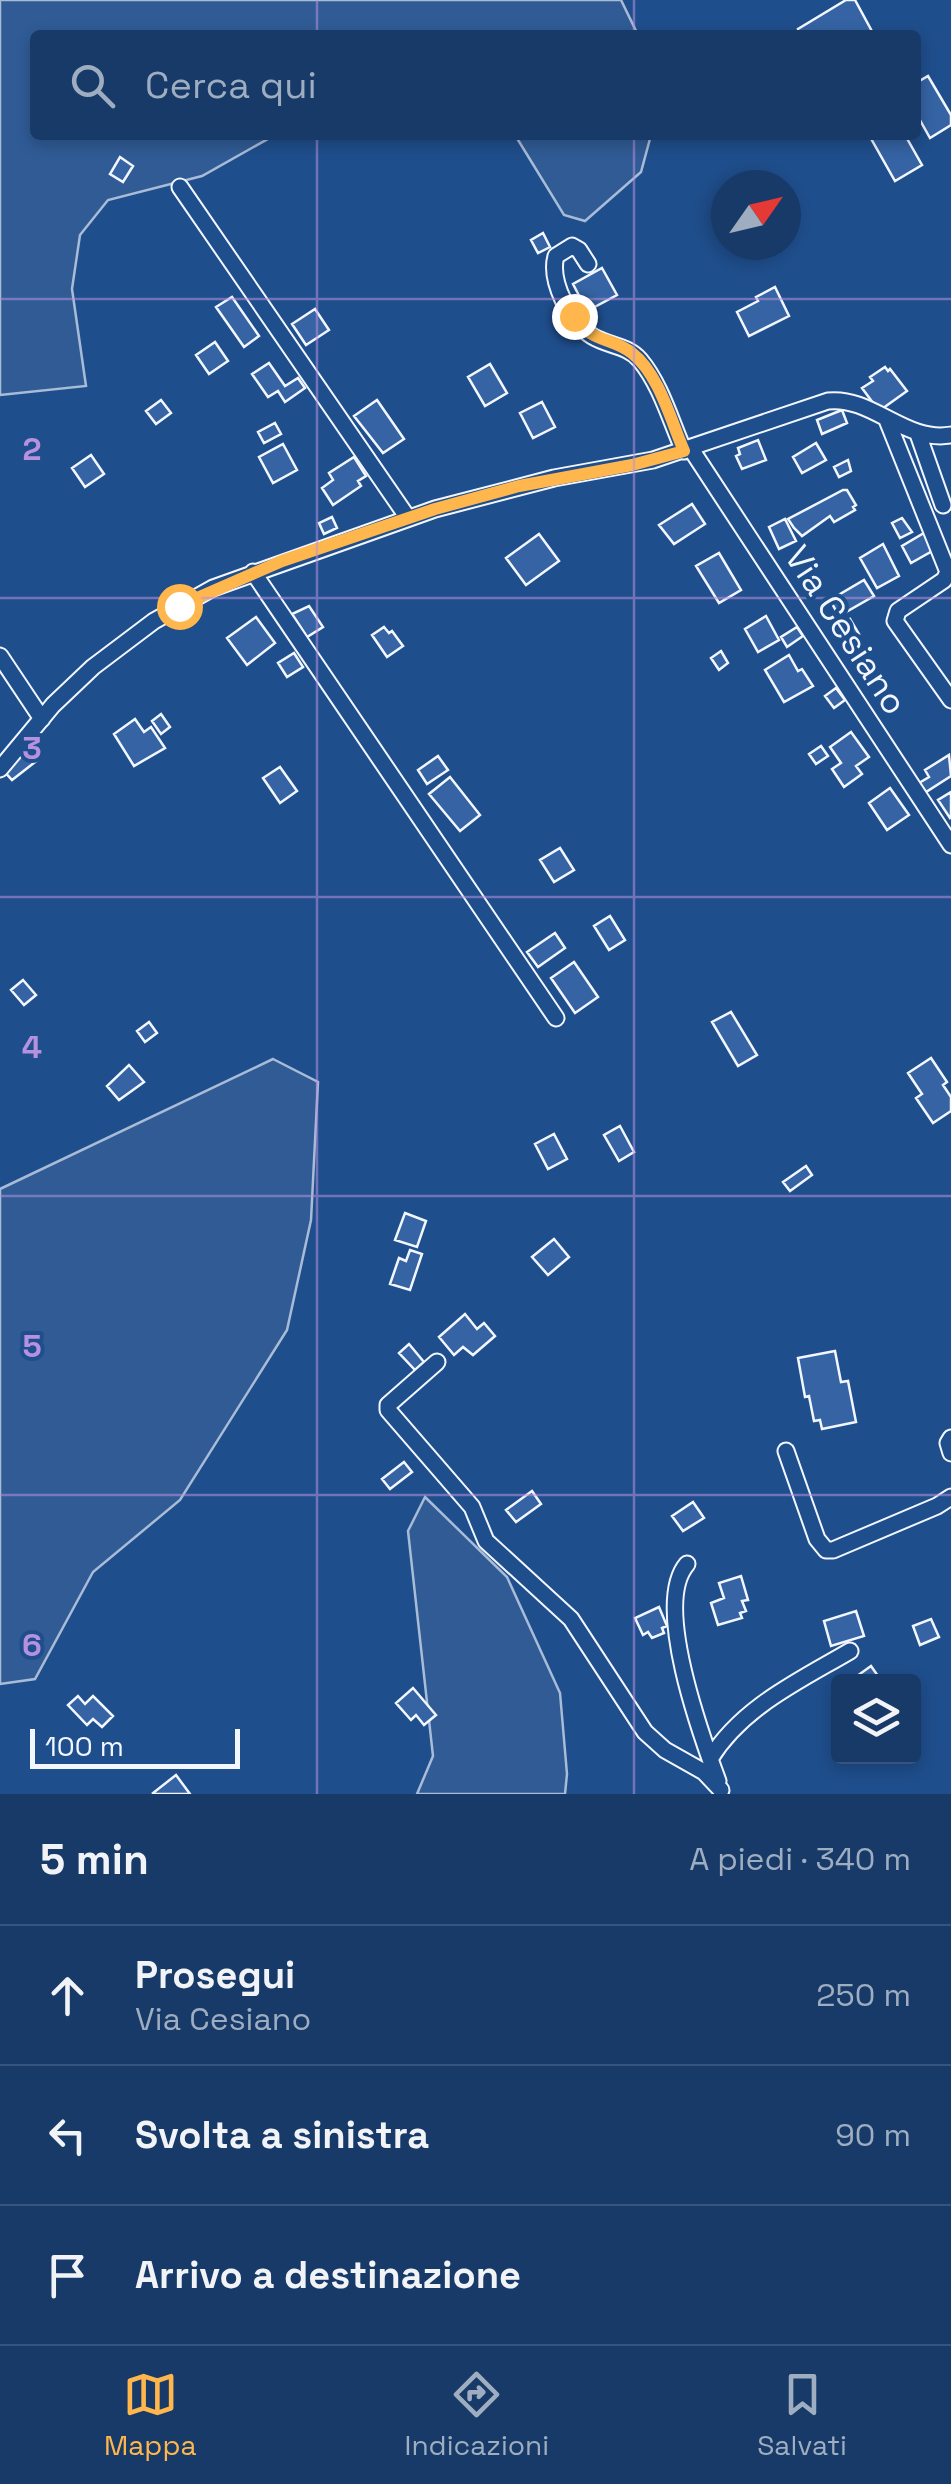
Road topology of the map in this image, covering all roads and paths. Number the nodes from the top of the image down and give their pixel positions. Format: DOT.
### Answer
graph roads {
  1 [pos="180,187"];
  2 [pos="588,264"];
  3 [pos="888,420"];
  4 [pos="918,434"];
  5 [pos="951,435"];
  6 [pos="688,450"];
  7 [pos="943,504"];
  8 [pos="408,518"];
  9 [pos="253,572"];
  10 [pos="0,656"];
  11 [pos="951,700"];
  12 [pos="42,718"];
  13 [pos="0,769"];
  14 [pos="951,844"];
  15 [pos="556,1018"];
  16 [pos="437,1362"];
  17 [pos="951,1438"];
  18 [pos="786,1451"];
  19 [pos="951,1452"];
  20 [pos="951,1497"];
  21 [pos="687,1564"];
  22 [pos="850,1650"];
  23 [pos="710,1759"];
  24 [pos="722,1792"];
  1 -- 8 [label="street"];
  2 -- 6 [label="street, Via Cesiano"];
  3 -- 4 [label="street"];
  3 -- 6 [label="street"];
  3 -- 11 [label="street, Via Cesiano"];
  4 -- 5 [label="street"];
  4 -- 7 [label="street"];
  6 -- 8 [label="street"];
  6 -- 14 [label="street, Via Cesiano"];
  8 -- 9 [label="street"];
  9 -- 12 [label="street"];
  9 -- 15 [label="street"];
  10 -- 12 [label="street"];
  12 -- 13 [label="street"];
  16 -- 24 [label="street"];
  17 -- 19 [label="street"];
  18 -- 20 [label="street"];
  21 -- 23 [label="street"];
  22 -- 23 [label="street"];
  23 -- 24 [label="street"];
}
